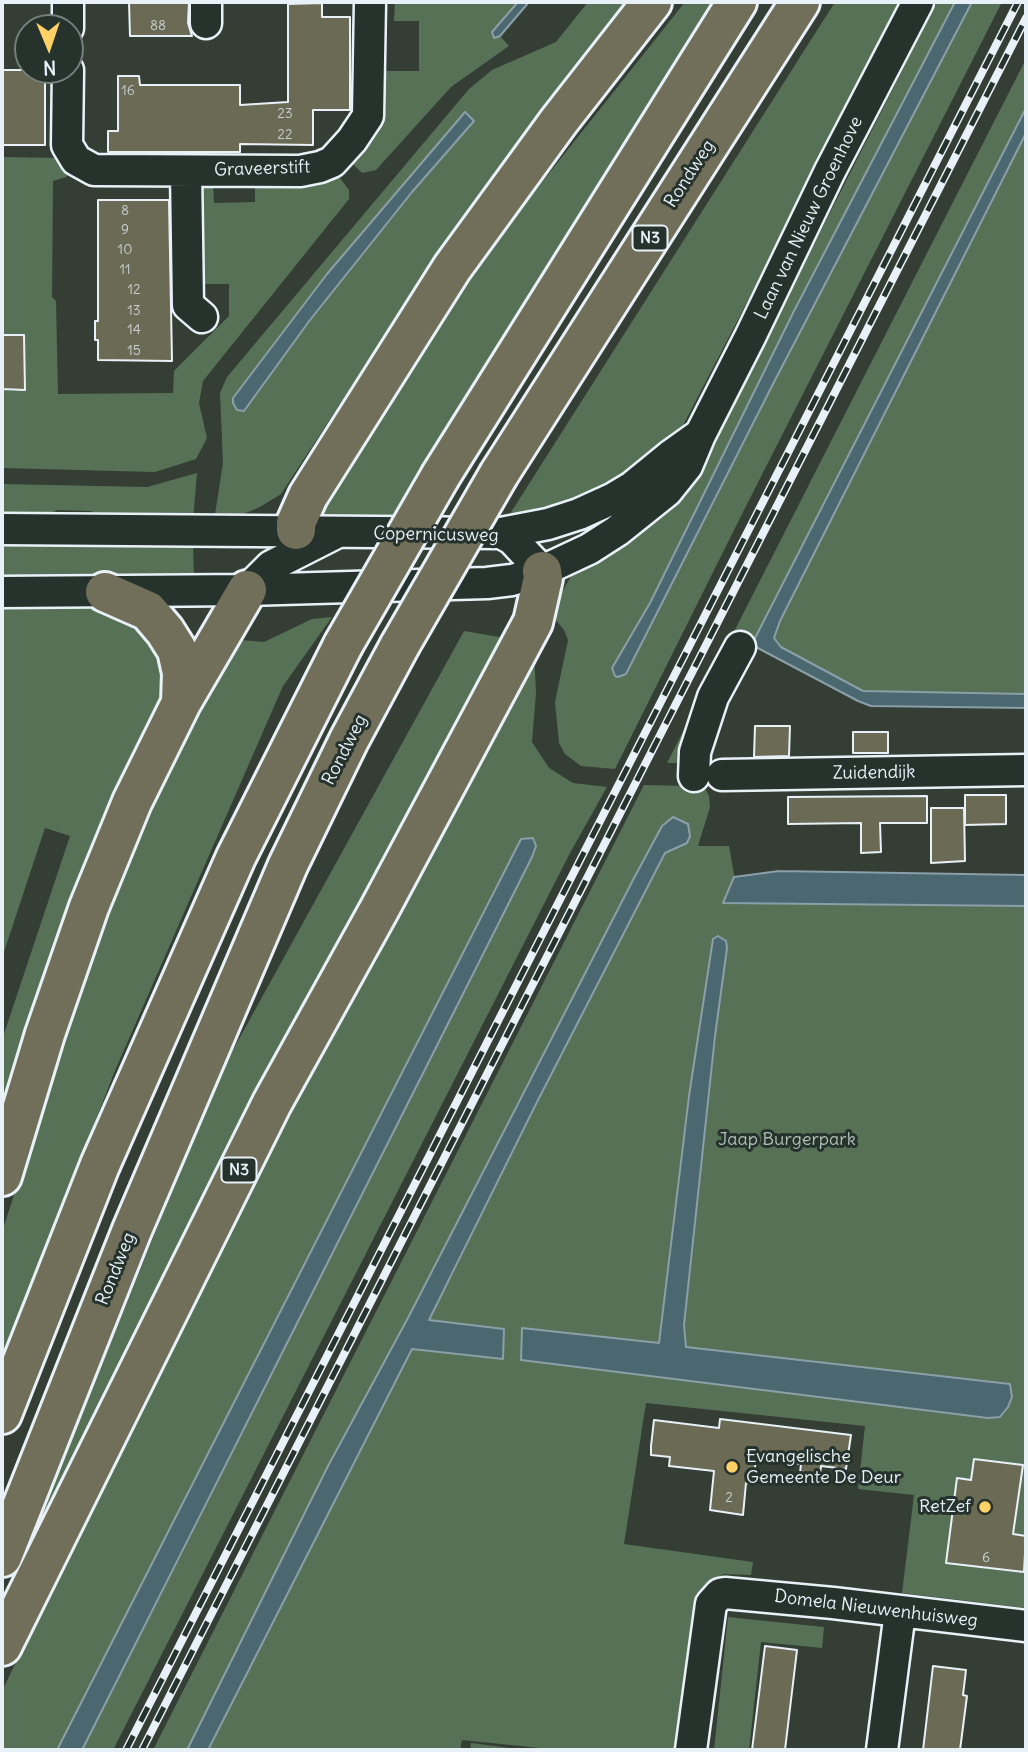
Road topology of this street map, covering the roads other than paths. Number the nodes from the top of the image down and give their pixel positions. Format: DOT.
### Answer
graph roads {
  1 [pos="370,2"];
  2 [pos="652,2"];
  3 [pos="737,2"];
  4 [pos="800,2"];
  5 [pos="918,2"];
  6 [pos="68,84"];
  7 [pos="186,171"];
  8 [pos="202,317"];
  9 [pos="700,435"];
  10 [pos="2,529"];
  11 [pos="501,533"];
  12 [pos="301,539"];
  13 [pos="542,571"];
  14 [pos="355,586"];
  15 [pos="247,590"];
  16 [pos="2,592"];
  17 [pos="105,592"];
  18 [pos="740,647"];
  19 [pos="181,703"];
  20 [pos="1026,770"];
  21 [pos="2,1176"];
  22 [pos="2,1414"];
  23 [pos="2,1557"];
  24 [pos="900,1612"];
  25 [pos="1026,1626"];
  26 [pos="2,1646"];
  27 [pos="691,1750"];
  28 [pos="882,1750"];
  1 -- 7 [label="street, Graveerstift"];
  2 -- 12 [label="highway"];
  3 -- 22 [label="highway, bridge"];
  4 -- 23 [label="highway, Rondweg / N3, bridge"];
  5 -- 9 [label="street, Laan van Nieuw Groenhove"];
  6 -- 7 [label="street, Graveerstift"];
  7 -- 8 [label="street"];
  9 -- 11 [label="street, Laan van Nieuw Groenhove"];
  9 -- 13 [label="street, Laan van Nieuw Groenhove"];
  10 -- 12 [label="street, Copernicusweg"];
  11 -- 12 [label="street, Copernicusweg"];
  11 -- 13 [label="street, Copernicusweg"];
  12 -- 14 [label="street"];
  12 -- 15 [label="street"];
  13 -- 14 [label="street"];
  13 -- 26 [label="highway, N3"];
  14 -- 15 [label="street"];
  15 -- 17 [label="street"];
  15 -- 19 [label="highway"];
  16 -- 17 [label="street"];
  17 -- 19 [label="highway"];
  18 -- 20 [label="street, Zuidendijk"];
  19 -- 21 [label="highway"];
  24 -- 25 [label="street, Domela Nieuwenhuisweg"];
  24 -- 27 [label="street, Domela Nieuwenhuisweg"];
  24 -- 28 [label="street"];
}
